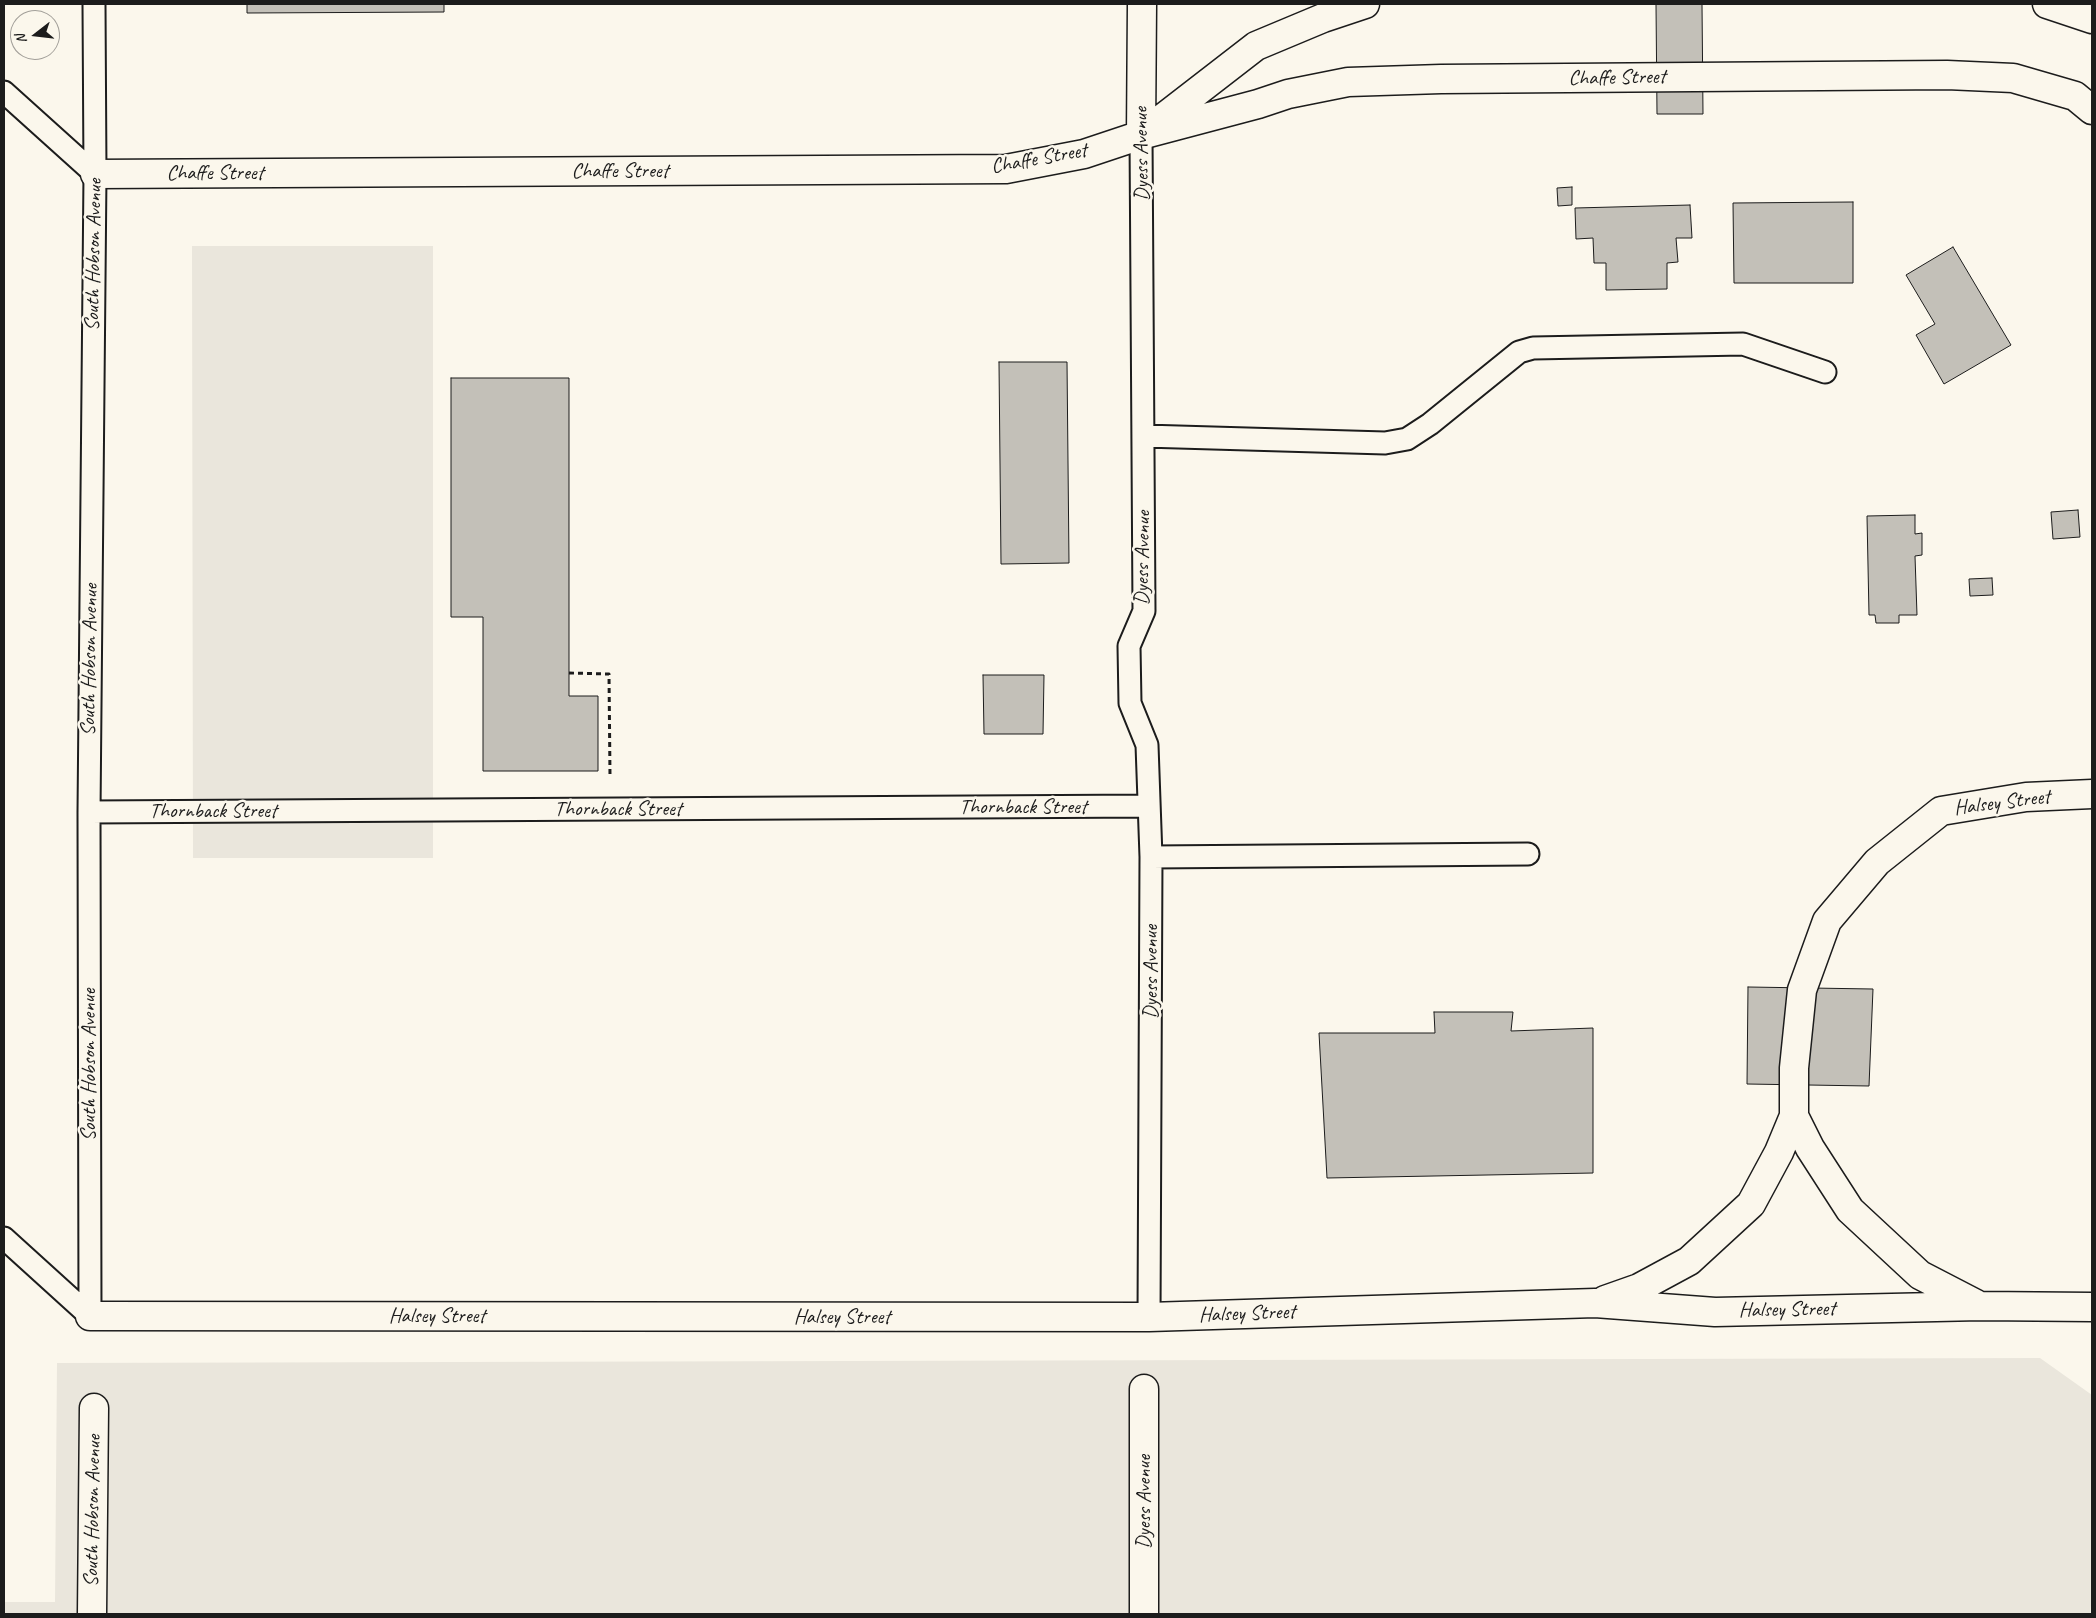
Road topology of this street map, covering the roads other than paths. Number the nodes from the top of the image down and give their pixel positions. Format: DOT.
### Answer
graph roads {
  1 [pos="94,4"];
  2 [pos="1142,4"];
  3 [pos="1366,4"];
  4 [pos="2047,4"];
  5 [pos="2092,19"];
  6 [pos="4,92"];
  7 [pos="2092,110"];
  8 [pos="1141,135"];
  9 [pos="95,174"];
  10 [pos="1825,372"];
  11 [pos="1144,436"];
  12 [pos="2092,794"];
  13 [pos="1148,806"];
  14 [pos="89,812"];
  15 [pos="1528,854"];
  16 [pos="1151,857"];
  17 [pos="1794,1116"];
  18 [pos="4,1238"];
  19 [pos="1594,1303"];
  20 [pos="1980,1306"];
  21 [pos="2092,1307"];
  22 [pos="90,1316"];
  23 [pos="1149,1317"];
  24 [pos="1144,1389"];
  25 [pos="94,1408"];
  26 [pos="92,1614"];
  27 [pos="1144,1614"];
  1 -- 9 [label="lane, South Hobson Avenue"];
  2 -- 8 [label="street, Dyess Avenue"];
  3 -- 8 [label="street, Chaffe Street"];
  4 -- 5 [label="street"];
  6 -- 9 [label="lane"];
  7 -- 8 [label="street, Chaffe Street"];
  8 -- 9 [label="street, Chaffe Street"];
  8 -- 11 [label="lane, Dyess Avenue"];
  9 -- 14 [label="lane, South Hobson Avenue"];
  10 -- 11 [label="lane"];
  11 -- 13 [label="lane, Dyess Avenue"];
  12 -- 17 [label="street, Halsey Street"];
  13 -- 14 [label="lane, Thornback Street"];
  13 -- 16 [label="lane, Dyess Avenue"];
  14 -- 22 [label="lane, South Hobson Avenue"];
  15 -- 16 [label="lane"];
  16 -- 23 [label="lane, Dyess Avenue"];
  17 -- 19 [label="street, Halsey Street"];
  17 -- 20 [label="street, Halsey Street"];
  18 -- 22 [label="lane"];
  19 -- 20 [label="street, Halsey Street"];
  19 -- 23 [label="street, Halsey Street"];
  20 -- 21 [label="street, Halsey Street"];
  22 -- 23 [label="street, Halsey Street"];
  24 -- 27 [label="street, Dyess Avenue"];
  25 -- 26 [label="street, South Hobson Avenue"];
}
